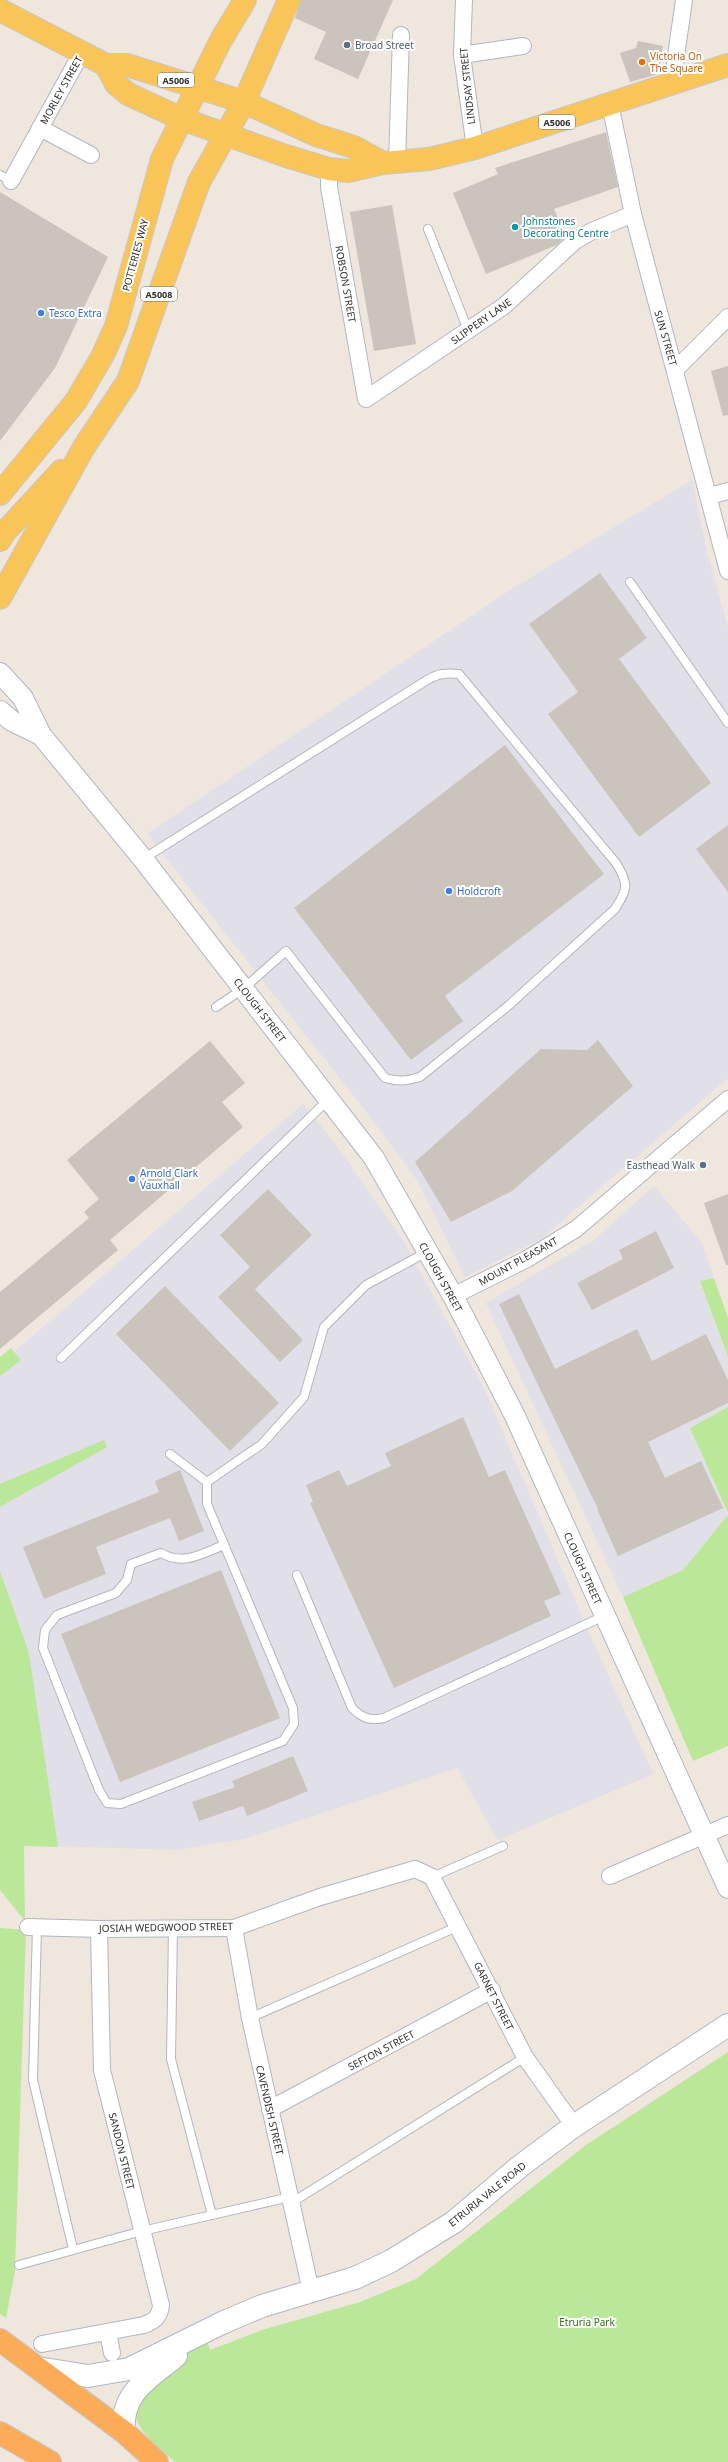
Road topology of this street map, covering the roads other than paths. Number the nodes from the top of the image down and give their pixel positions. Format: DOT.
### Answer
graph roads {
  1 [pos="245,0"];
  2 [pos="288,0"];
  3 [pos="464,0"];
  4 [pos="684,0"];
  5 [pos="0,10"];
  6 [pos="401,35"];
  7 [pos="523,46"];
  8 [pos="82,52"];
  9 [pos="462,55"];
  10 [pos="106,65"];
  11 [pos="727,69"];
  12 [pos="680,81"];
  13 [pos="199,87"];
  14 [pos="244,102"];
  15 [pos="610,104"];
  16 [pos="182,119"];
  17 [pos="40,128"];
  18 [pos="226,136"];
  19 [pos="475,148"];
  20 [pos="91,155"];
  21 [pos="390,163"];
  22 [pos="329,169"];
  23 [pos="5,178"];
  24 [pos="633,214"];
  25 [pos="428,229"];
  26 [pos="728,318"];
  27 [pos="468,330"];
  28 [pos="675,370"];
  29 [pos="366,399"];
  30 [pos="84,447"];
  31 [pos="728,491"];
  32 [pos="0,494"];
  33 [pos="709,496"];
  34 [pos="0,540"];
  35 [pos="728,571"];
  36 [pos="630,582"];
  37 [pos="0,598"];
  38 [pos="0,673"];
  39 [pos="0,711"];
  40 [pos="728,723"];
  41 [pos="41,735"];
  42 [pos="143,859"];
  43 [pos="243,989"];
  44 [pos="216,1007"];
  45 [pos="328,1099"];
  46 [pos="728,1099"];
  47 [pos="427,1252"];
  48 [pos="453,1296"];
  49 [pos="61,1358"];
  50 [pos="170,1454"];
  51 [pos="207,1482"];
  52 [pos="224,1544"];
  53 [pos="297,1575"];
  54 [pos="604,1616"];
  55 [pos="728,1825"];
  56 [pos="704,1836"];
  57 [pos="503,1846"];
  58 [pos="432,1876"];
  59 [pos="610,1876"];
  60 [pos="728,1888"];
  61 [pos="459,1926"];
  62 [pos="33,1927"];
  63 [pos="173,1928"];
  64 [pos="234,1928"];
  65 [pos="99,1929"];
  66 [pos="492,1990"];
  67 [pos="250,2018"];
  68 [pos="728,2025"];
  69 [pos="525,2057"];
  70 [pos="270,2109"];
  71 [pos="574,2126"];
  72 [pos="290,2200"];
  73 [pos="212,2215"];
  74 [pos="142,2231"];
  75 [pos="73,2248"];
  76 [pos="19,2265"];
  77 [pos="310,2291"];
  78 [pos="108,2332"];
  79 [pos="204,2332"];
  80 [pos="0,2340"];
  81 [pos="42,2344"];
  82 [pos="112,2353"];
  83 [pos="38,2368"];
  84 [pos="124,2432"];
  85 [pos="0,2433"];
  86 [pos="45,2459"];
  87 [pos="157,2462"];
  1 -- 13 [label="main road, POTTERIES WAY / A5008"];
  2 -- 14 [label="main road, A5008"];
  3 -- 9 [label="street, LINDSAY STREET"];
  4 -- 12 [label="street"];
  5 -- 8 [label="main road, A5006"];
  6 -- 21 [label="street"];
  7 -- 9 [label="street"];
  8 -- 10 [label="main road, A5006"];
  8 -- 17 [label="street, MORLEY STREET"];
  9 -- 19 [label="street, LINDSAY STREET"];
  10 -- 13 [label="main road, A5006"];
  10 -- 16 [label="main road, A5006"];
  11 -- 12 [label="main road, A5006"];
  12 -- 15 [label="main road, A5006"];
  13 -- 14 [label="main road, A5006"];
  13 -- 16 [label="main road, POTTERIES WAY / A5008"];
  14 -- 18 [label="main road, A5008"];
  14 -- 21 [label="main road, A5006"];
  15 -- 19 [label="main road, A5006"];
  15 -- 24 [label="street, SUN STREET"];
  16 -- 18 [label="main road, A5006"];
  16 -- 32 [label="main road, POTTERIES WAY / A5008"];
  17 -- 20 [label="street, MORLEY STREET"];
  17 -- 23 [label="street, MORLEY STREET"];
  18 -- 22 [label="main road, A5006"];
  18 -- 30 [label="main road, A5008"];
  19 -- 21 [label="main road, A5006"];
  21 -- 22 [label="main road, A5006"];
  22 -- 29 [label="street, ROBSON STREET"];
  24 -- 27 [label="street, SLIPPERY LANE"];
  24 -- 28 [label="street, SUN STREET"];
  25 -- 27 [label="lane"];
  26 -- 28 [label="street"];
  27 -- 29 [label="street, SLIPPERY LANE"];
  28 -- 33 [label="street, SUN STREET"];
  30 -- 34 [label="main road, A5008"];
  30 -- 37 [label="main road, A5008"];
  31 -- 33 [label="street"];
  33 -- 35 [label="street, SUN STREET"];
  36 -- 40 [label="lane"];
  38 -- 41 [label="street, CLOUGH STREET"];
  39 -- 41 [label="street, CLOUGH STREET"];
  41 -- 42 [label="street, CLOUGH STREET"];
  42 -- 43 [label="street, CLOUGH STREET"];
  42 -- 43 [label="lane"];
  43 -- 44 [label="lane"];
  43 -- 45 [label="street, CLOUGH STREET"];
  45 -- 47 [label="street, CLOUGH STREET"];
  45 -- 49 [label="lane"];
  46 -- 48 [label="street, MOUNT PLEASANT"];
  47 -- 48 [label="street, CLOUGH STREET"];
  47 -- 51 [label="lane"];
  48 -- 54 [label="street, CLOUGH STREET"];
  50 -- 51 [label="lane"];
  51 -- 52 [label="lane"];
  52 -- 52 [label="lane"];
  53 -- 54 [label="lane"];
  54 -- 56 [label="street, CLOUGH STREET"];
  55 -- 56 [label="street"];
  56 -- 59 [label="street"];
  56 -- 60 [label="street, CLOUGH STREET"];
  57 -- 58 [label="lane"];
  58 -- 61 [label="street, GARNET STREET"];
  58 -- 64 [label="street, JOSIAH WEDGWOOD STREET"];
  61 -- 66 [label="street, GARNET STREET"];
  61 -- 67 [label="lane"];
  62 -- 65 [label="street, JOSIAH WEDGWOOD STREET"];
  62 -- 75 [label="lane"];
  63 -- 64 [label="street, JOSIAH WEDGWOOD STREET"];
  63 -- 65 [label="street, JOSIAH WEDGWOOD STREET"];
  63 -- 73 [label="lane"];
  64 -- 67 [label="street, CAVENDISH STREET"];
  65 -- 74 [label="street, SANDON STREET"];
  66 -- 69 [label="street, GARNET STREET"];
  66 -- 70 [label="street, SEFTON STREET"];
  67 -- 70 [label="street, CAVENDISH STREET"];
  68 -- 71 [label="main road, ETRURIA VALE ROAD"];
  69 -- 71 [label="street, GARNET STREET"];
  69 -- 72 [label="lane"];
  70 -- 72 [label="street, CAVENDISH STREET"];
  71 -- 77 [label="main road, ETRURIA VALE ROAD"];
  72 -- 73 [label="lane"];
  72 -- 77 [label="street, CAVENDISH STREET"];
  73 -- 74 [label="lane"];
  74 -- 75 [label="lane"];
  74 -- 78 [label="street, SANDON STREET"];
  75 -- 76 [label="lane"];
  77 -- 79 [label="main road, ETRURIA VALE ROAD"];
  78 -- 81 [label="street, SANDON STREET"];
  78 -- 82 [label="street"];
  79 -- 83 [label="main road"];
  79 -- 84 [label="main road"];
  80 -- 83 [label="highway"];
  83 -- 84 [label="highway"];
  84 -- 87 [label="highway"];
  85 -- 86 [label="highway"];
}
